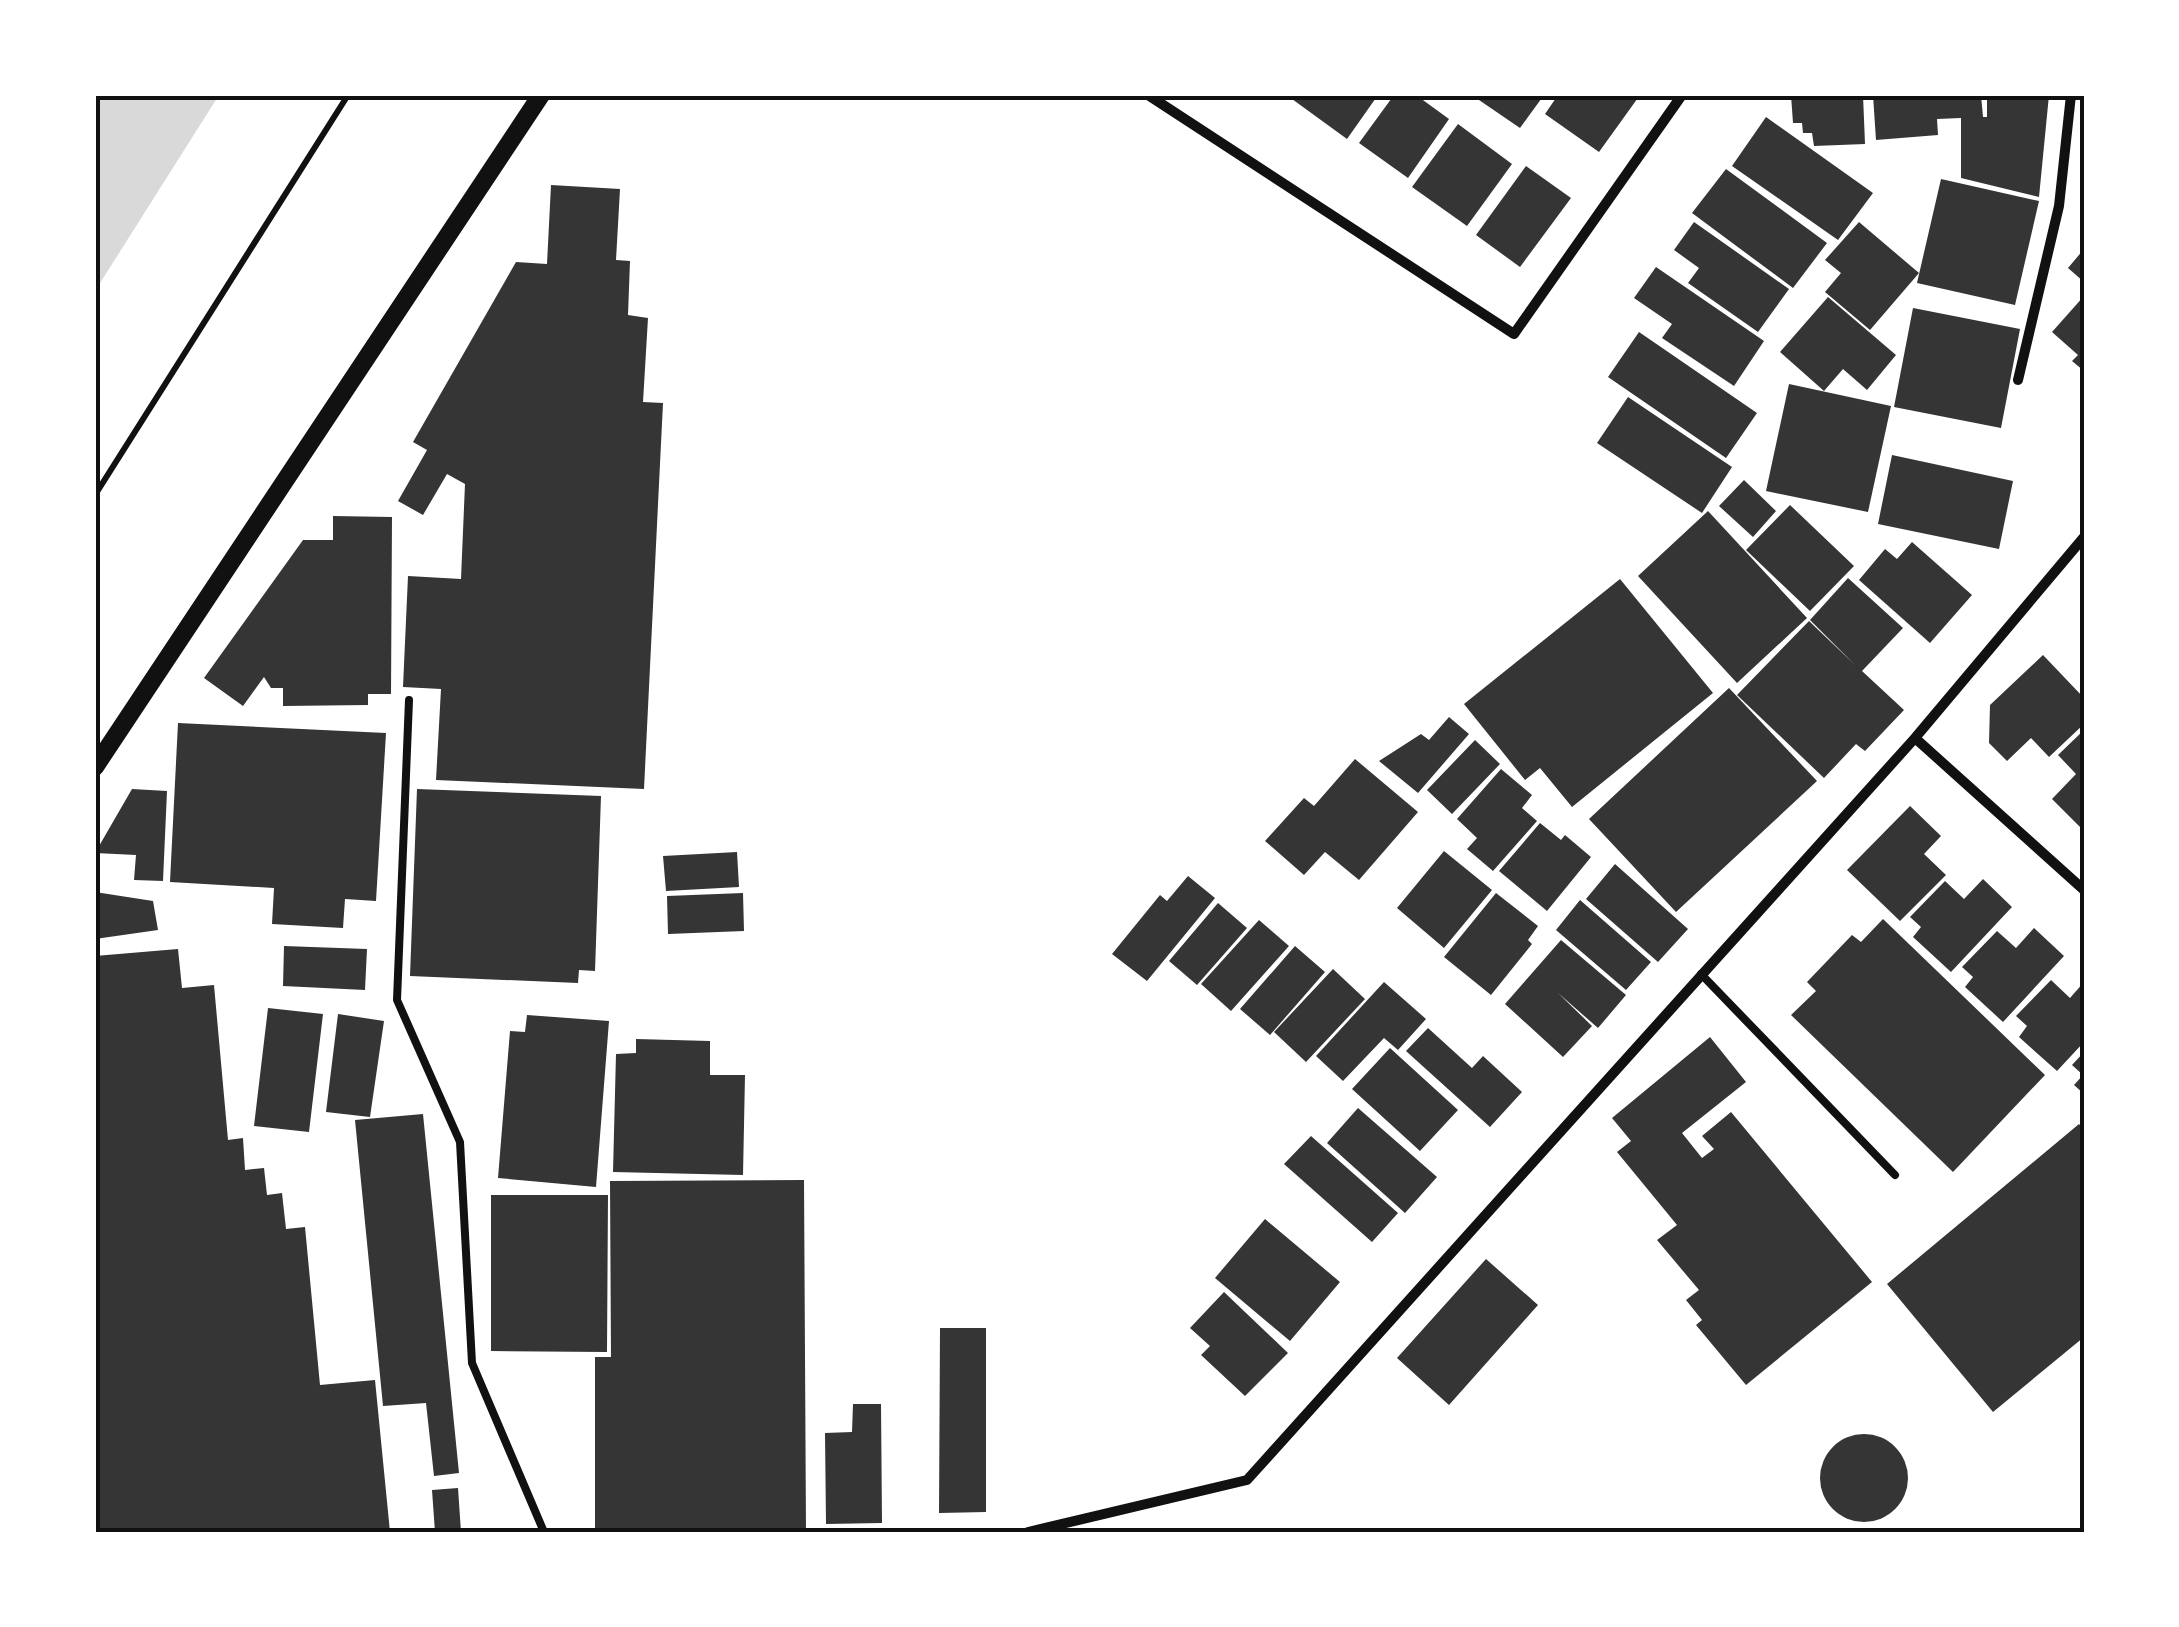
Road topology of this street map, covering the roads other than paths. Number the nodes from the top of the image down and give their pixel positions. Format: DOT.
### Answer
graph roads {
  1 [pos="541,95"];
  2 [pos="1148,95"];
  3 [pos="1682,95"];
  4 [pos="2071,95"];
  5 [pos="2018,380"];
  6 [pos="2084,536"];
  7 [pos="409,700"];
  8 [pos="1914,738"];
  9 [pos="95,768"];
  10 [pos="2084,890"];
  11 [pos="1701,974"];
  12 [pos="1895,1175"];
  13 [pos="544,1532"];
  14 [pos="1028,1532"];
  1 -- 9 [label="street"];
  2 -- 3 [label="street"];
  4 -- 5 [label="street"];
  6 -- 8 [label="street"];
  7 -- 13 [label="lane"];
  8 -- 10 [label="street"];
  8 -- 11 [label="street"];
  11 -- 12 [label="lane"];
  11 -- 14 [label="street"];
}
